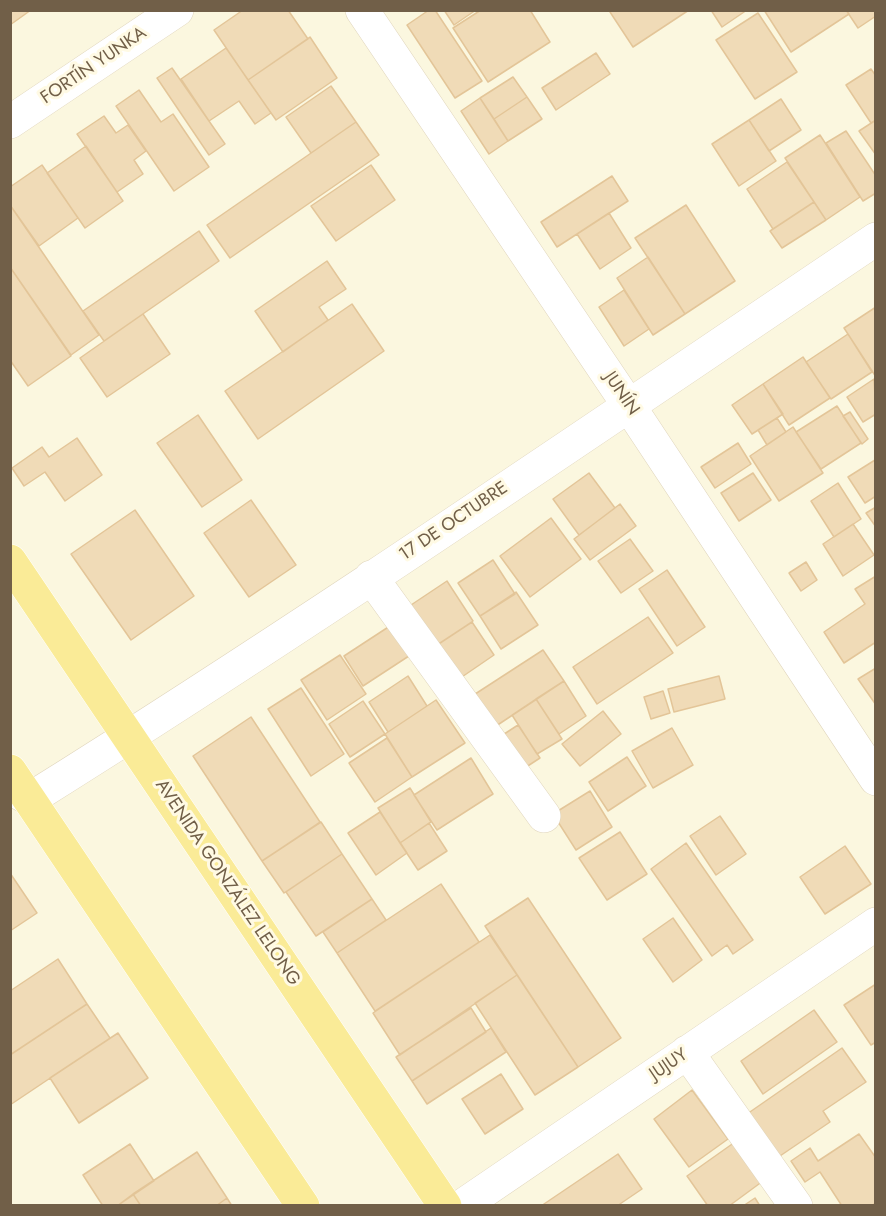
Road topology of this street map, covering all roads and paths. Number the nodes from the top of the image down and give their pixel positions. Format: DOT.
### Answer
graph roads {
  1 [pos="177,10"];
  2 [pos="362,10"];
  3 [pos="10,122"];
  4 [pos="876,239"];
  5 [pos="629,406"];
  6 [pos="10,561"];
  7 [pos="371,577"];
  8 [pos="129,737"];
  9 [pos="10,771"];
  10 [pos="876,779"];
  11 [pos="20,794"];
  12 [pos="544,816"];
  13 [pos="876,924"];
  14 [pos="687,1052"];
  15 [pos="303,1206"];
  16 [pos="445,1206"];
  17 [pos="462,1206"];
  18 [pos="796,1206"];
  1 -- 3 [label="street, FORTÍN YUNKA"];
  2 -- 5 [label="street, JUNÍN"];
  4 -- 5 [label="street, 17 DE OCTUBRE"];
  5 -- 7 [label="street, 17 DE OCTUBRE"];
  5 -- 10 [label="street, JUNÍN"];
  6 -- 8 [label="main road, AVENIDA GONZÁLEZ LELONG"];
  7 -- 8 [label="street, 17 DE OCTUBRE"];
  7 -- 12 [label="street"];
  8 -- 11 [label="street, 17 DE OCTUBRE"];
  8 -- 16 [label="main road, AVENIDA GONZÁLEZ LELONG"];
  9 -- 11 [label="main road"];
  11 -- 15 [label="main road"];
  13 -- 14 [label="street, JUJUY"];
  14 -- 17 [label="street, JUJUY"];
  14 -- 18 [label="street"];
}
